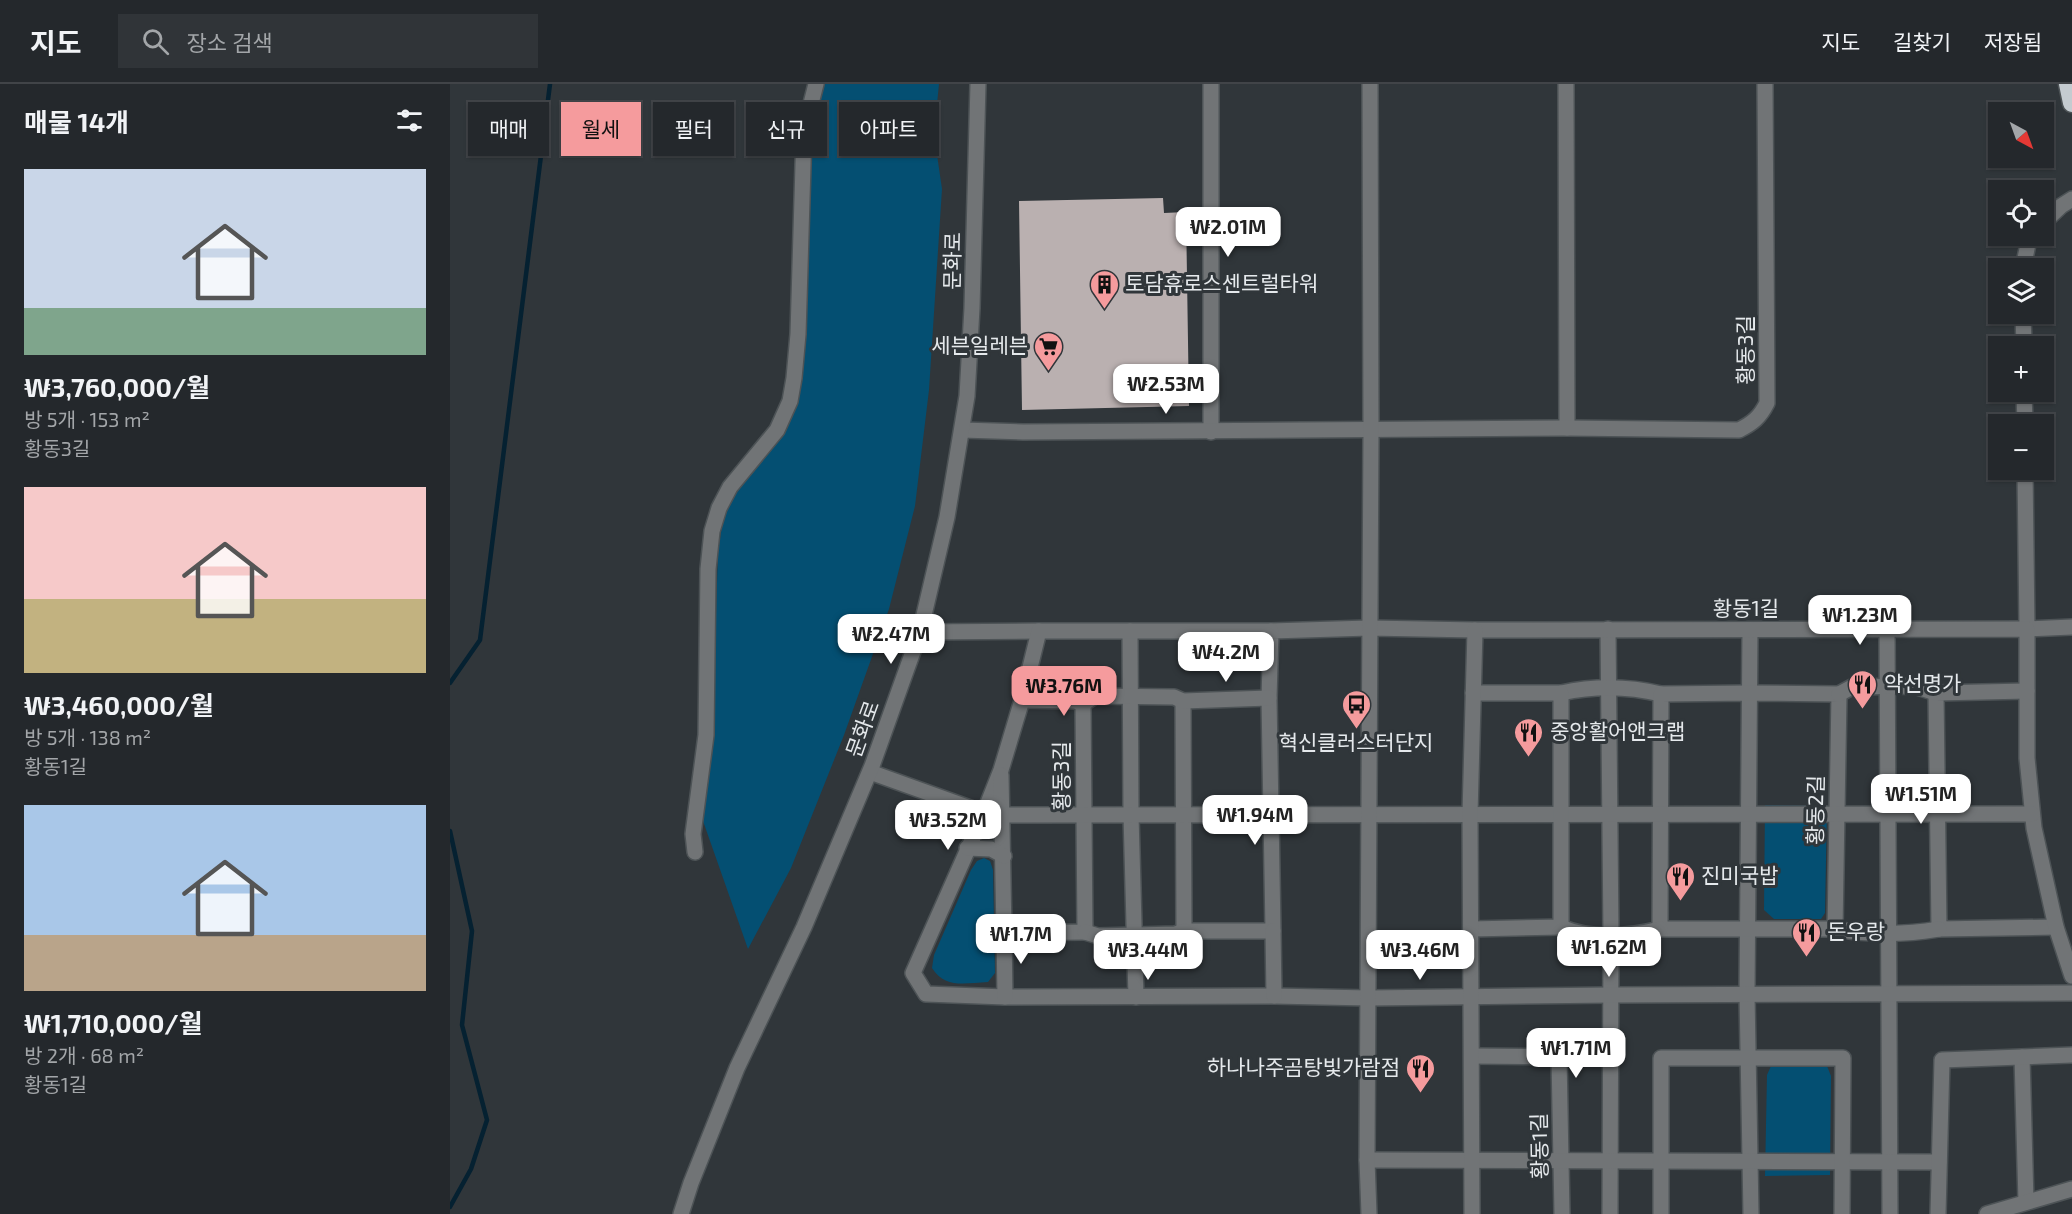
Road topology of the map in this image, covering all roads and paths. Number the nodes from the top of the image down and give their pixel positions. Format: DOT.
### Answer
graph roads {
  1 [pos="816,84"];
  2 [pos="978,84"];
  3 [pos="1211,84"];
  4 [pos="1370,84"];
  5 [pos="1566,84"];
  6 [pos="1765,84"];
  7 [pos="2068,84"];
  8 [pos="2072,103"];
  9 [pos="2072,199"];
  10 [pos="2054,214"];
  11 [pos="1567,428"];
  12 [pos="962,430"];
  13 [pos="1371,431"];
  14 [pos="1211,432"];
  15 [pos="2025,480"];
  16 [pos="2072,627"];
  17 [pos="1368,628"];
  18 [pos="1608,629"];
  19 [pos="1887,629"];
  20 [pos="2027,629"];
  21 [pos="1475,630"];
  22 [pos="1750,630"];
  23 [pos="1039,631"];
  24 [pos="1130,631"];
  25 [pos="1270,631"];
  26 [pos="920,632"];
  27 [pos="1887,687"];
  28 [pos="1609,689"];
  29 [pos="2027,691"];
  30 [pos="1473,693"];
  31 [pos="1560,693"];
  32 [pos="1749,693"];
  33 [pos="1936,693"];
  34 [pos="1661,694"];
  35 [pos="1839,694"];
  36 [pos="1131,697"];
  37 [pos="1269,698"];
  38 [pos="1022,700"];
  39 [pos="1183,701"];
  40 [pos="1083,704"];
  41 [pos="1001,770"];
  42 [pos="870,772"];
  43 [pos="984,813"];
  44 [pos="1369,814"];
  45 [pos="1470,814"];
  46 [pos="1561,814"];
  47 [pos="1748,814"];
  48 [pos="1836,814"];
  49 [pos="1887,814"];
  50 [pos="1938,814"];
  51 [pos="2032,814"];
  52 [pos="1003,815"];
  53 [pos="1131,815"];
  54 [pos="1183,815"];
  55 [pos="1271,815"];
  56 [pos="1610,815"];
  57 [pos="1659,815"];
  58 [pos="1083,816"];
  59 [pos="967,848"];
  60 [pos="695,852"];
  61 [pos="1004,856"];
  62 [pos="1561,927"];
  63 [pos="2056,927"];
  64 [pos="1471,929"];
  65 [pos="1660,929"];
  66 [pos="1748,929"];
  67 [pos="1835,929"];
  68 [pos="1939,929"];
  69 [pos="1273,931"];
  70 [pos="1085,932"];
  71 [pos="1184,932"];
  72 [pos="1004,933"];
  73 [pos="1888,933"];
  74 [pos="1134,935"];
  75 [pos="1611,935"];
  76 [pos="2072,976"];
  77 [pos="2072,993"];
  78 [pos="1611,994"];
  79 [pos="1888,994"];
  80 [pos="1747,995"];
  81 [pos="1274,996"];
  82 [pos="1005,997"];
  83 [pos="1136,997"];
  84 [pos="1471,997"];
  85 [pos="1369,998"];
  86 [pos="2072,1055"];
  87 [pos="1472,1056"];
  88 [pos="2022,1057"];
  89 [pos="1749,1058"];
  90 [pos="1367,1160"];
  91 [pos="1471,1161"];
  92 [pos="1561,1161"];
  93 [pos="1610,1161"];
  94 [pos="1661,1161"];
  95 [pos="1749,1161"];
  96 [pos="1841,1162"];
  97 [pos="1889,1162"];
  98 [pos="1939,1162"];
  99 [pos="2072,1189"];
  100 [pos="2026,1202"];
  101 [pos="681,1214"];
  102 [pos="1369,1214"];
  103 [pos="1472,1214"];
  104 [pos="1562,1214"];
  105 [pos="1610,1214"];
  106 [pos="1661,1214"];
  107 [pos="1751,1214"];
  108 [pos="1842,1214"];
  109 [pos="1890,1214"];
  110 [pos="1938,1214"];
  111 [pos="1987,1214"];
  1 -- 60 [label="street"];
  2 -- 12 [label="street, 문화로"];
  3 -- 14 [label="street"];
  4 -- 13 [label="street"];
  5 -- 11 [label="street"];
  6 -- 11 [label="street, 황동3길"];
  7 -- 8 [label="highway"];
  9 -- 10 [label="street"];
  11 -- 13 [label="street, 황동3길"];
  12 -- 14 [label="street, 황동3길"];
  12 -- 26 [label="street, 문화로"];
  13 -- 14 [label="street, 황동3길"];
  13 -- 17 [label="street"];
  15 -- 20 [label="street"];
  16 -- 20 [label="street, 황동1길"];
  17 -- 21 [label="street, 황동1길"];
  17 -- 25 [label="street"];
  17 -- 44 [label="street"];
  18 -- 21 [label="street, 황동1길"];
  18 -- 22 [label="street, 황동1길"];
  18 -- 28 [label="street"];
  19 -- 20 [label="street, 황동1길"];
  19 -- 22 [label="street, 황동1길"];
  19 -- 27 [label="street"];
  20 -- 29 [label="street"];
  21 -- 30 [label="street"];
  22 -- 32 [label="street"];
  23 -- 24 [label="street"];
  23 -- 26 [label="street"];
  23 -- 38 [label="street"];
  24 -- 25 [label="street"];
  24 -- 36 [label="street"];
  25 -- 37 [label="street"];
  26 -- 42 [label="street, 문화로"];
  27 -- 33 [label="street"];
  27 -- 35 [label="street"];
  27 -- 49 [label="street"];
  28 -- 31 [label="street"];
  28 -- 34 [label="street"];
  28 -- 56 [label="street"];
  29 -- 33 [label="street"];
  29 -- 51 [label="street"];
  30 -- 31 [label="street"];
  30 -- 45 [label="street"];
  31 -- 46 [label="street"];
  32 -- 34 [label="street"];
  32 -- 35 [label="street"];
  32 -- 47 [label="street"];
  33 -- 50 [label="street"];
  34 -- 57 [label="street"];
  35 -- 48 [label="street, 황동2길"];
  36 -- 39 [label="street"];
  36 -- 40 [label="street"];
  36 -- 53 [label="street"];
  37 -- 39 [label="street"];
  37 -- 55 [label="street"];
  38 -- 40 [label="street"];
  38 -- 41 [label="street"];
  39 -- 54 [label="street"];
  40 -- 58 [label="street, 황동3길"];
  41 -- 43 [label="street"];
  41 -- 52 [label="street"];
  42 -- 43 [label="street"];
  42 -- 101 [label="street, 문화로"];
  43 -- 59 [label="street"];
  44 -- 45 [label="street"];
  44 -- 55 [label="street"];
  44 -- 85 [label="street"];
  45 -- 46 [label="street"];
  45 -- 64 [label="street"];
  46 -- 56 [label="street"];
  46 -- 62 [label="street"];
  47 -- 48 [label="street"];
  47 -- 57 [label="street"];
  47 -- 66 [label="street"];
  48 -- 49 [label="street"];
  48 -- 67 [label="street, 황동2길"];
  49 -- 50 [label="street"];
  49 -- 73 [label="street"];
  50 -- 51 [label="street"];
  50 -- 68 [label="street"];
  51 -- 63 [label="street"];
  52 -- 58 [label="street"];
  52 -- 61 [label="street"];
  53 -- 54 [label="street"];
  53 -- 58 [label="street"];
  53 -- 74 [label="street"];
  54 -- 55 [label="street"];
  54 -- 71 [label="street"];
  55 -- 69 [label="street"];
  56 -- 57 [label="street"];
  56 -- 75 [label="street"];
  57 -- 65 [label="street"];
  58 -- 70 [label="street, 황동3길"];
  59 -- 61 [label="street"];
  59 -- 82 [label="street"];
  61 -- 72 [label="street"];
  62 -- 64 [label="street"];
  62 -- 75 [label="street"];
  63 -- 68 [label="street"];
  63 -- 76 [label="street"];
  64 -- 84 [label="street"];
  65 -- 66 [label="street"];
  65 -- 75 [label="street"];
  66 -- 67 [label="street"];
  66 -- 80 [label="street"];
  67 -- 73 [label="street"];
  68 -- 73 [label="street"];
  69 -- 71 [label="street"];
  69 -- 81 [label="street"];
  70 -- 72 [label="street"];
  70 -- 74 [label="street"];
  71 -- 74 [label="street"];
  72 -- 82 [label="street"];
  73 -- 79 [label="street"];
  74 -- 83 [label="street"];
  75 -- 78 [label="street"];
  77 -- 79 [label="street"];
  78 -- 80 [label="street"];
  78 -- 84 [label="street"];
  78 -- 93 [label="street"];
  79 -- 80 [label="street"];
  79 -- 97 [label="street"];
  80 -- 89 [label="street"];
  81 -- 83 [label="street"];
  81 -- 85 [label="street"];
  82 -- 83 [label="street"];
  84 -- 85 [label="street"];
  84 -- 87 [label="street"];
  85 -- 90 [label="street"];
  86 -- 88 [label="street"];
  87 -- 91 [label="street"];
  87 -- 92 [label="street, 황동1길"];
  88 -- 98 [label="street"];
  88 -- 100 [label="street"];
  89 -- 94 [label="street"];
  89 -- 95 [label="street"];
  89 -- 96 [label="street"];
  90 -- 91 [label="street"];
  90 -- 102 [label="street"];
  91 -- 92 [label="street"];
  91 -- 103 [label="street"];
  92 -- 93 [label="street"];
  92 -- 104 [label="street, 황동1길"];
  93 -- 94 [label="street"];
  93 -- 105 [label="street"];
  94 -- 95 [label="street"];
  94 -- 106 [label="street"];
  95 -- 96 [label="street"];
  95 -- 107 [label="street"];
  96 -- 97 [label="street"];
  96 -- 108 [label="street"];
  97 -- 98 [label="street"];
  97 -- 109 [label="street"];
  98 -- 110 [label="street"];
  99 -- 100 [label="street"];
  100 -- 111 [label="street"];
}
